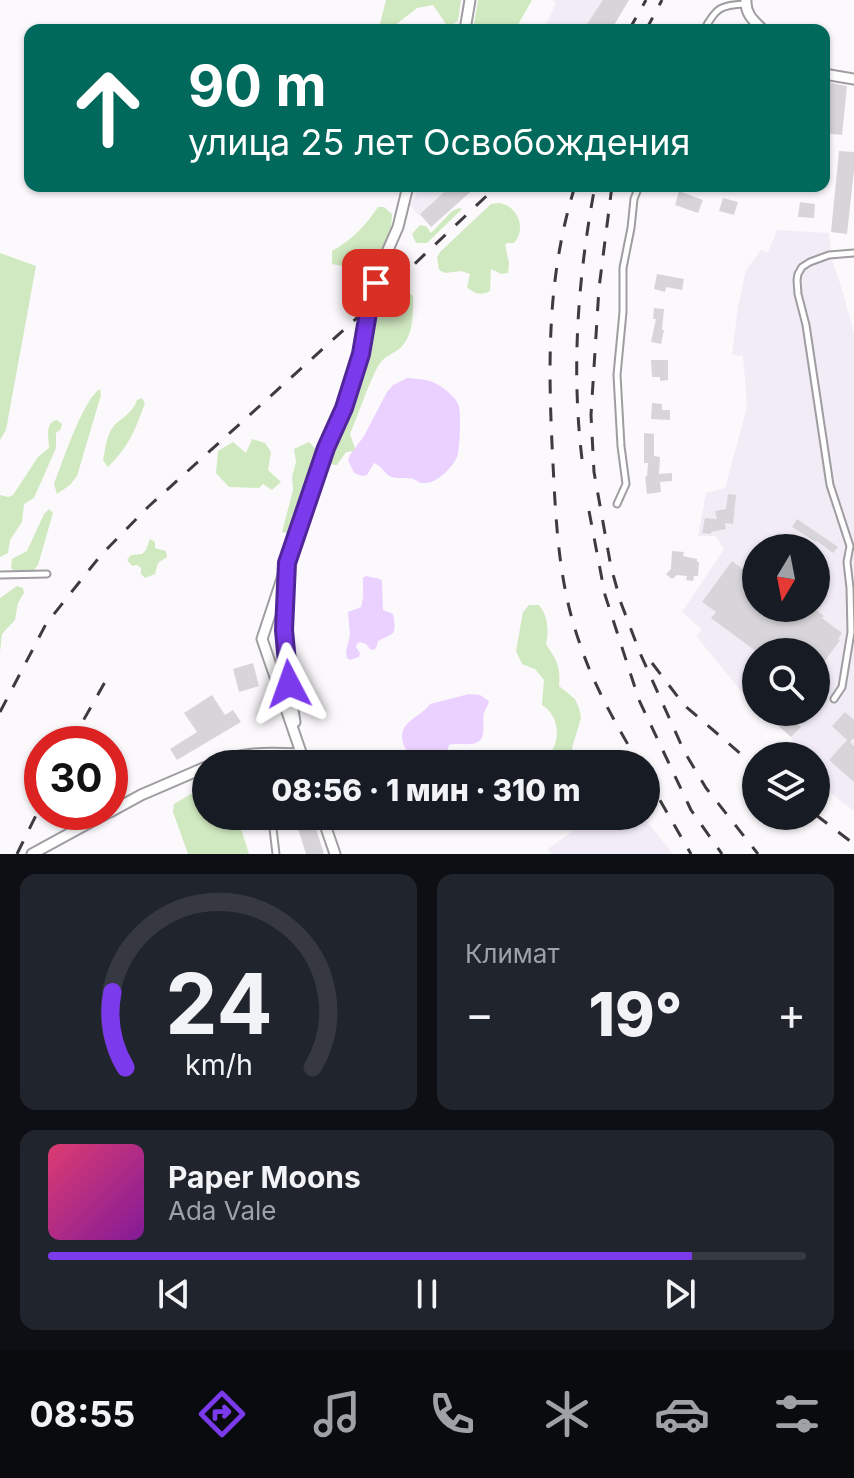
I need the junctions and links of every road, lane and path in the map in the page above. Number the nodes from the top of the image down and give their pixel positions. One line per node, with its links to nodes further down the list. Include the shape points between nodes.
1 (470, 0): 3 (street)
2 (746, 2): 4 (lane, via 718,8); 5 (street)
3 (466, 24)
4 (707, 24)
5 (757, 24)
6 (830, 75): 7 (street)
7 (854, 79)
8 (407, 192): 13 (street, via 369,307 344,408)
9 (637, 192): 11 (lane, via 623,268 617,375 626,484)
10 (854, 253): 12 (lane, via 810,262 797,280 830,485)
11 (617, 504)
12 (852, 546): 16 (lane, via 847,562 851,632 842,687)
13 (287, 563): 17 (street, via 262,639); 18 (street, via 284,630)
14 (47, 574): 15 (lane)
15 (0, 575)
16 (834, 699)
17 (300, 750)
18 (301, 750)
19 (192, 773): 20 (street)
20 (128, 802)
21 (77, 830): 24 (street)
22 (273, 830): 25 (lane)
23 (327, 830): 26 (street)
24 (32, 854)
25 (276, 854)
26 (335, 854)

